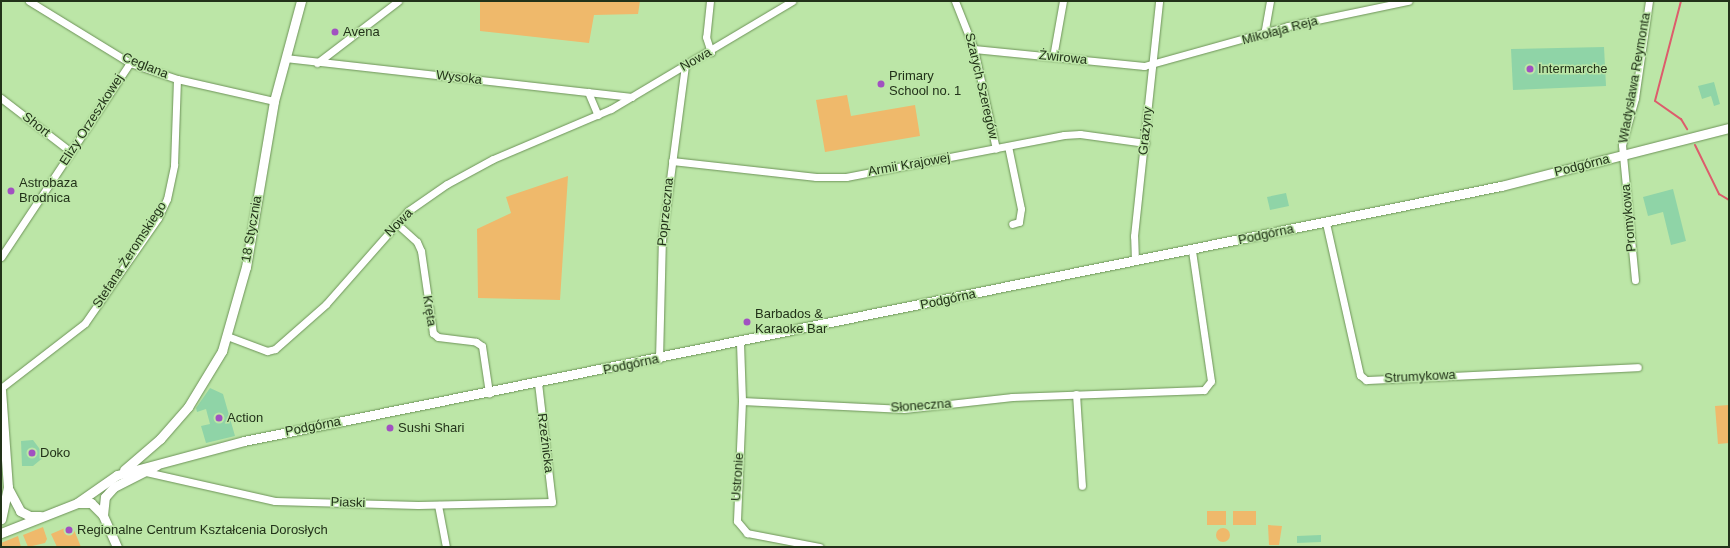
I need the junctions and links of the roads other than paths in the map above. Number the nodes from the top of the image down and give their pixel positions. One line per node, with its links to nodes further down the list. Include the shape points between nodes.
1 (29, 1): 18 (street, Ceglana)
2 (301, 1): 16 (main road, 18 Stycznia)
3 (398, 1): 17 (street)
4 (710, 1): 14 (street, via 706,37)
5 (955, 1): 13 (street, Szarych Szeregów)
6 (1063, 1): 15 (street)
7 (1159, 1): 19 (street, Grażyny)
8 (1270, 1): 12 (street)
9 (1408, 1): 12 (street, Mikołaja Reja, via 1288,26)
10 (1649, 1): 32 (street, Władysława Reymonta, via 1635,98 1624,135)
11 (790, 2): 14 (street, Nowa)
12 (1264, 35): 19 (street, Mikołaja Reja)
13 (974, 49): 15 (street, Żwirowa); 30 (street, Szarych Szeregów)
14 (711, 52): 20 (street, Nowa)
15 (1053, 57): 19 (street, Żwirowa, via 1144,66)
16 (285, 58): 17 (street, Wysoka); 25 (main road, 18 Stycznia)
17 (317, 62): 22 (street, Wysoka)
18 (130, 63): 21 (street, Ceglana); 31 (street, Elizy Orzeszkowej)
19 (1152, 64): 28 (street, Grażyny)
20 (685, 66): 23 (street, Nowa); 33 (street, Poprzeczna)
21 (177, 79): 25 (street, Ceglana); 46 (street, Stefana Żeromskiego, via 174,165 167,199 158,218 85,323)
22 (588, 92): 23 (street, Wysoka); 26 (street)
23 (632, 97): 26 (street, Nowa)
24 (1, 98): 31 (street, Short)
25 (274, 101): 41 (main road, 18 Stycznia, via 246,267)
26 (598, 115): 34 (street, Nowa, via 469,170 408,211)
27 (1729, 128): 32 (main road, Podgórna)
28 (1145, 144): 29 (street, Armii Krajowej, via 1080,134); 39 (street, Grażyny, via 1133,252)
29 (1008, 146): 30 (street, Armii Krajowej); 36 (street, via 1021,209 1019,222)
30 (996, 149): 33 (street, Armii Krajowej, via 846,177 816,177)
31 (71, 152): 38 (street, Elizy Orzeszkowej)
32 (1623, 155): 35 (main road, Podgórna, via 1501,186); 40 (street, Promykowa)
33 (672, 161): 43 (street, Poprzeczna, via 662,240)
34 (396, 223): 41 (street, Nowa, via 326,304 279,346 266,351); 47 (street, Kręta, via 417,242 421,251 433,333 438,337 476,342 482,346)
35 (1326, 223): 37 (main road, Podgórna); 44 (street, Strumykowa, via 1360,375 1366,380)
36 (1012, 224)
37 (1192, 251): 39 (main road, Podgórna); 48 (street, Słoneczna, via 1211,381 1204,390)
38 (1, 257)
39 (1135, 261): 42 (main road, Podgórna)
40 (1634, 280)
41 (227, 336): 50 (main road, 18 Stycznia, via 201,390)
42 (740, 342): 43 (main road, Podgórna); 49 (street, Ustronie)
43 (659, 359): 45 (main road, Podgórna)
44 (1638, 368)
45 (538, 383): 47 (main road, Podgórna); 55 (street, Rzeźnicka)
46 (1, 389): 54 (main road)
47 (489, 393): 51 (main road, Podgórna, via 244,441 165,461)
48 (1076, 394): 49 (street, Słoneczna, via 1012,396 904,409); 53 (street)
49 (742, 401): 64 (street, Ustronie, via 736,506 740,527 747,533)
50 (160, 439): 51 (main road, 18 Stycznia); 52 (main road, 18 Stycznia)
51 (144, 471): 52 (main road); 57 (street, Piaski, via 275,501); 59 (main road, via 108,493 104,501)
52 (117, 475): 56 (main road)
53 (1082, 486)
54 (8, 487): 58 (main road, via 15,506 24,514); 60 (main road)
55 (552, 502): 57 (street, Piaski)
56 (77, 503): 58 (main road); 59 (main road, via 92,503)
57 (438, 505): 63 (street)
58 (48, 515): 61 (main road)
59 (103, 515): 62 (main road)
60 (1, 519)
61 (1, 533)
62 (117, 547)
63 (446, 547)
64 (820, 547)

